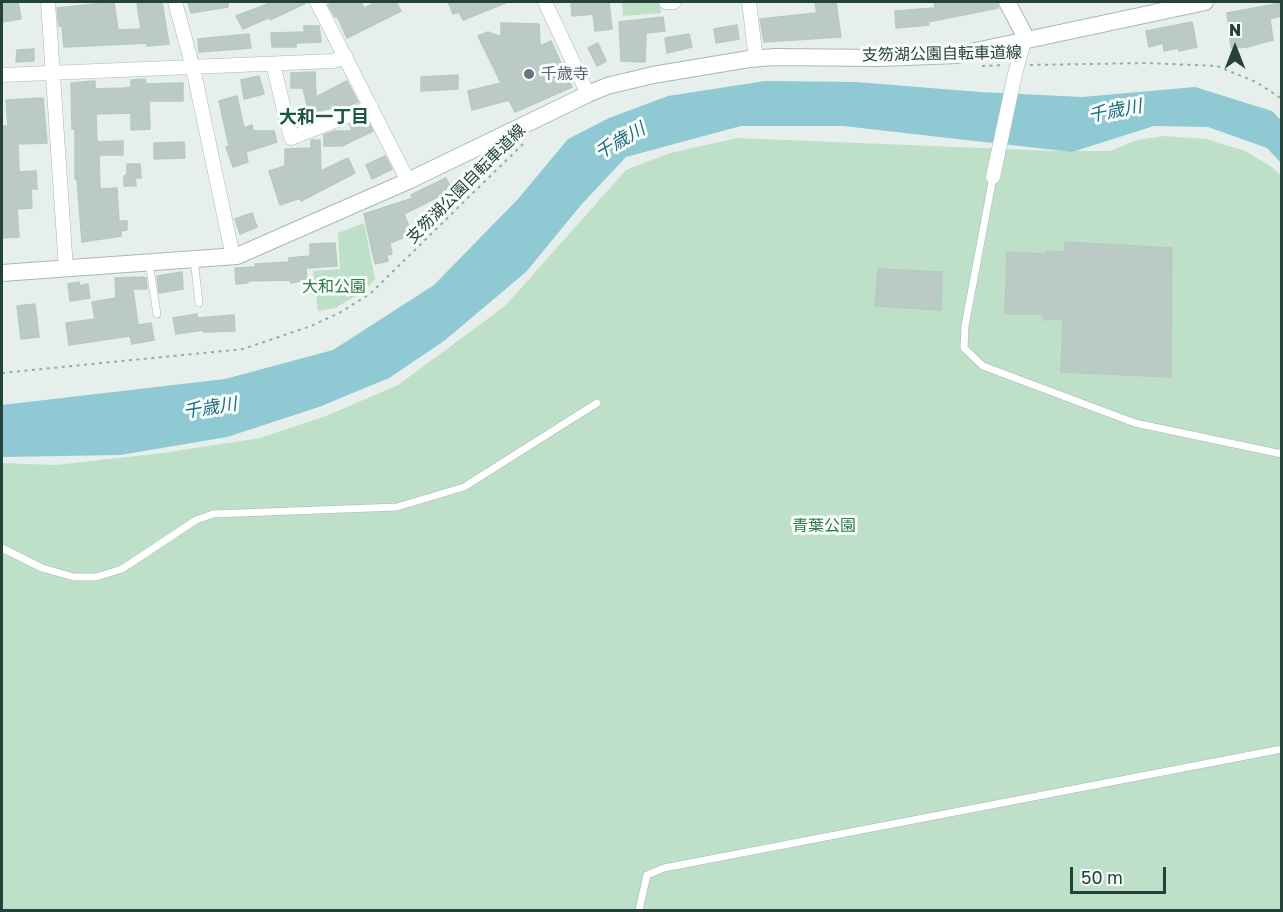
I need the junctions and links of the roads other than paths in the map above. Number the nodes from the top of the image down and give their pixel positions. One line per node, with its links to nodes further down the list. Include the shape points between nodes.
1 (48, 2): 16 (street)
2 (175, 2): 15 (street)
3 (317, 2): 12 (street)
4 (545, 2): 18 (street)
5 (666, 2): 6 (street)
6 (674, 2)
7 (749, 2): 13 (street)
8 (1007, 2): 11 (street)
9 (1205, 2): 10 (street)
10 (1167, 5): 11 (street)
11 (1024, 40): 13 (street, via 957,55); 20 (street)
12 (346, 57): 14 (street); 19 (street)
13 (756, 58): 18 (street, via 653,75)
14 (273, 64): 15 (street); 19 (street, via 291,138)
15 (193, 68): 16 (street); 22 (street)
16 (54, 74): 17 (street); 25 (street)
17 (2, 75)
18 (588, 94): 21 (street)
19 (371, 107): 21 (street)
20 (993, 177): 30 (lane, via 964,348 983,366 1135,423)
21 (408, 181): 22 (street)
22 (233, 256): 23 (street)
23 (194, 260): 24 (street); 27 (lane)
24 (149, 263): 25 (street); 28 (lane)
25 (66, 269): 26 (street)
26 (2, 273)
27 (199, 303)
28 (157, 314)
29 (597, 403): 31 (lane, via 464,487 397,507 213,514 196,520 122,570 96,577 74,577 42,568)
30 (1281, 454)
31 (2, 548)
32 (1281, 749): 33 (lane, via 664,868 647,875)
33 (639, 910)

